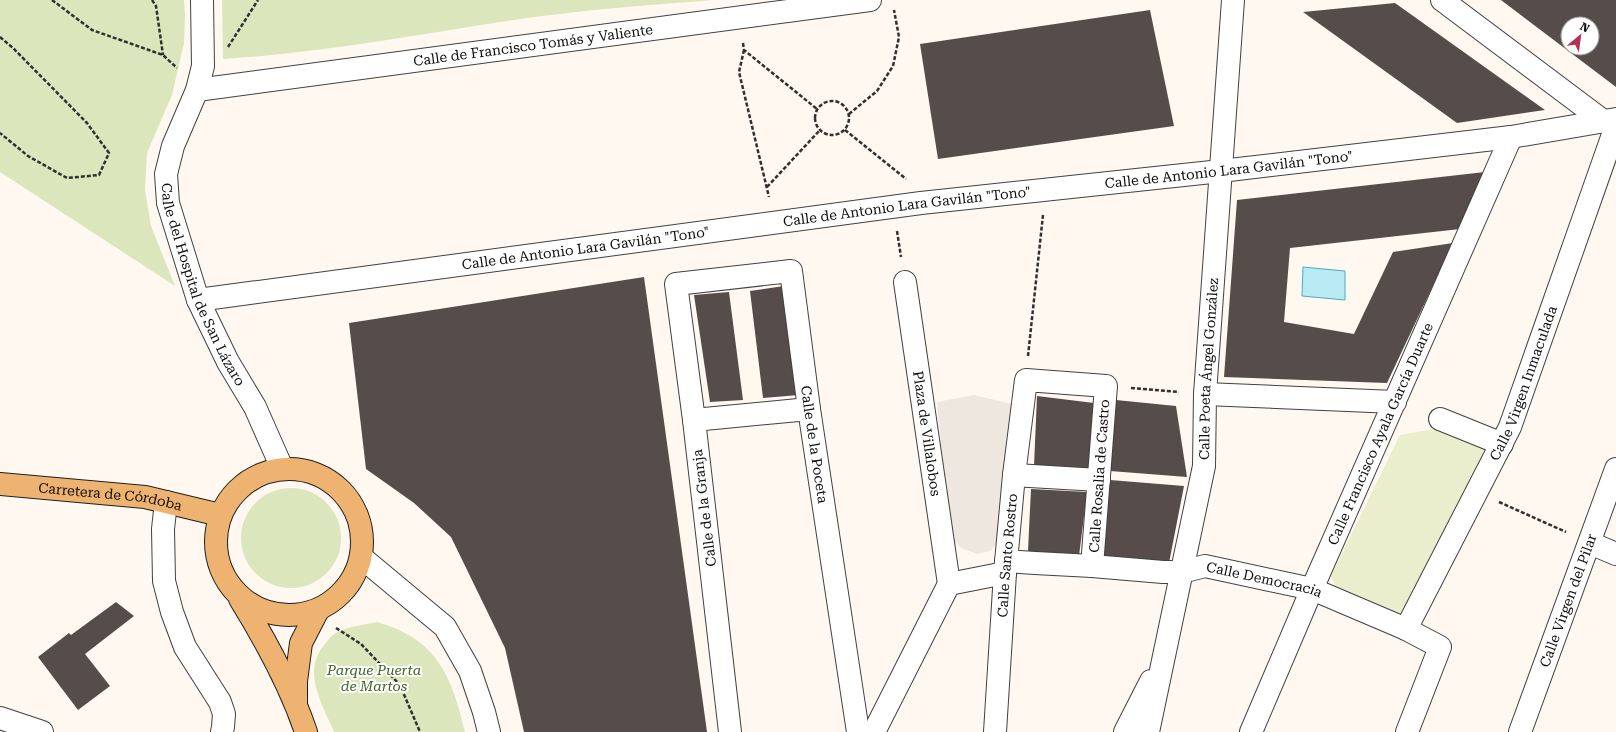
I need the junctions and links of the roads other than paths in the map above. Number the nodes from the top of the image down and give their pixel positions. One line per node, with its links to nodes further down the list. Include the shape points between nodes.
1 (202, 0): 6 (street, Calle del Hospital de San Lázaro, via 203,66)
2 (870, 0): 5 (street, Calle de Francisco Tomás y Valiente)
3 (1233, 0): 9 (street, Calle Poeta Ángel González)
4 (1442, 0): 7 (street)
5 (737, 9): 6 (street, Calle de Francisco Tomás y Valiente)
6 (197, 90): 12 (street, Calle del Hospital de San Lázaro, via 173,146 166,174 168,203)
7 (1611, 122): 8 (street, Calle de Antonio Lara Gavilán "Tono"); 19 (street, Calle Virgen Inmaculada, via 1513,420)
8 (1511, 137): 9 (street, Calle de Antonio Lara Gavilán "Tono"); 15 (street, Calle Francisco Ayala García Duarte)
9 (1221, 171): 12 (street, Calle de Antonio Lara Gavilán "Tono", via 921,203); 14 (street, Calle Poeta Ángel González)
10 (905, 282): 33 (street, Plaza de Villalobos)
11 (676, 284): 16 (street, Calle de la Poceta, via 791,271); 18 (street, Calle de la Granja)
12 (198, 300): 20 (street, Calle del Hospital de San Lázaro, via 228,362 255,407)
13 (1106, 386): 22 (street, Calle Santo Rostro, via 1026,380); 23 (street, Calle Rosalia de Castro)
14 (1205, 394): 15 (street); 32 (street, Calle Poeta Ángel González, via 1204,466)
15 (1395, 402): 34 (street, Calle Francisco Ayala García Duarte)
16 (809, 409): 18 (street); 46 (street, Calle de la Poceta)
17 (1440, 419): 19 (street)
18 (694, 420): 45 (street, Calle de la Granja)
19 (1502, 444): 37 (street, Calle Virgen Inmaculada)
20 (282, 468): 26 (main road, via 256,476 234,492); 29 (main road, via 304,470 326,478 344,493 356,512 362,534)
21 (1616, 469): 27 (street, Calle Virgen del Pilar)
22 (1014, 476): 23 (street); 31 (street, Calle Santo Rostro)
23 (1099, 480): 30 (street, Calle Rosalia de Castro)
24 (0, 484): 25 (main road, Carretera de Córdoba, via 145,497)
25 (166, 502): 26 (main road, Carretera de Córdoba); 42 (street, via 163,529 164,580 185,647 220,702 224,714)
26 (220, 515): 35 (main road, via 215,536 217,558 225,579)
27 (1590, 543): 28 (street); 53 (street, Calle Virgen del Pilar)
28 (1616, 554)
29 (361, 557): 36 (main road, via 350,582 331,602); 44 (street, via 445,627 470,671)
30 (1092, 566): 31 (street, Calle Democracia, via 1035,563); 32 (street, Calle Democracia)
31 (1006, 567): 33 (street, Calle Democracia); 48 (street, Calle Santo Rostro)
32 (1182, 572): 34 (street, Calle Democracia, via 1206,566); 38 (street, Calle Poeta Ángel González)
33 (949, 584): 47 (street)
34 (1312, 589): 37 (street, Calle Democracia); 51 (street, Calle Francisco Ayala García Duarte)
35 (239, 596): 36 (main road, via 257,608 278,615 306,614); 39 (main road)
36 (318, 610): 39 (main road, via 301,643 296,681)
37 (1406, 629): 52 (street, Calle Democracia, via 1440,647)
38 (1165, 655): 49 (street); 50 (street, Calle Poeta Ángel González)
39 (297, 705): 43 (main road)
40 (0, 718): 41 (street)
41 (42, 732)
42 (222, 732)
43 (306, 732)
44 (489, 732)
45 (730, 732)
46 (858, 732)
47 (874, 732)
48 (995, 732)
49 (1125, 732)
50 (1148, 732)
51 (1252, 732)
52 (1407, 732)
53 (1520, 732)

